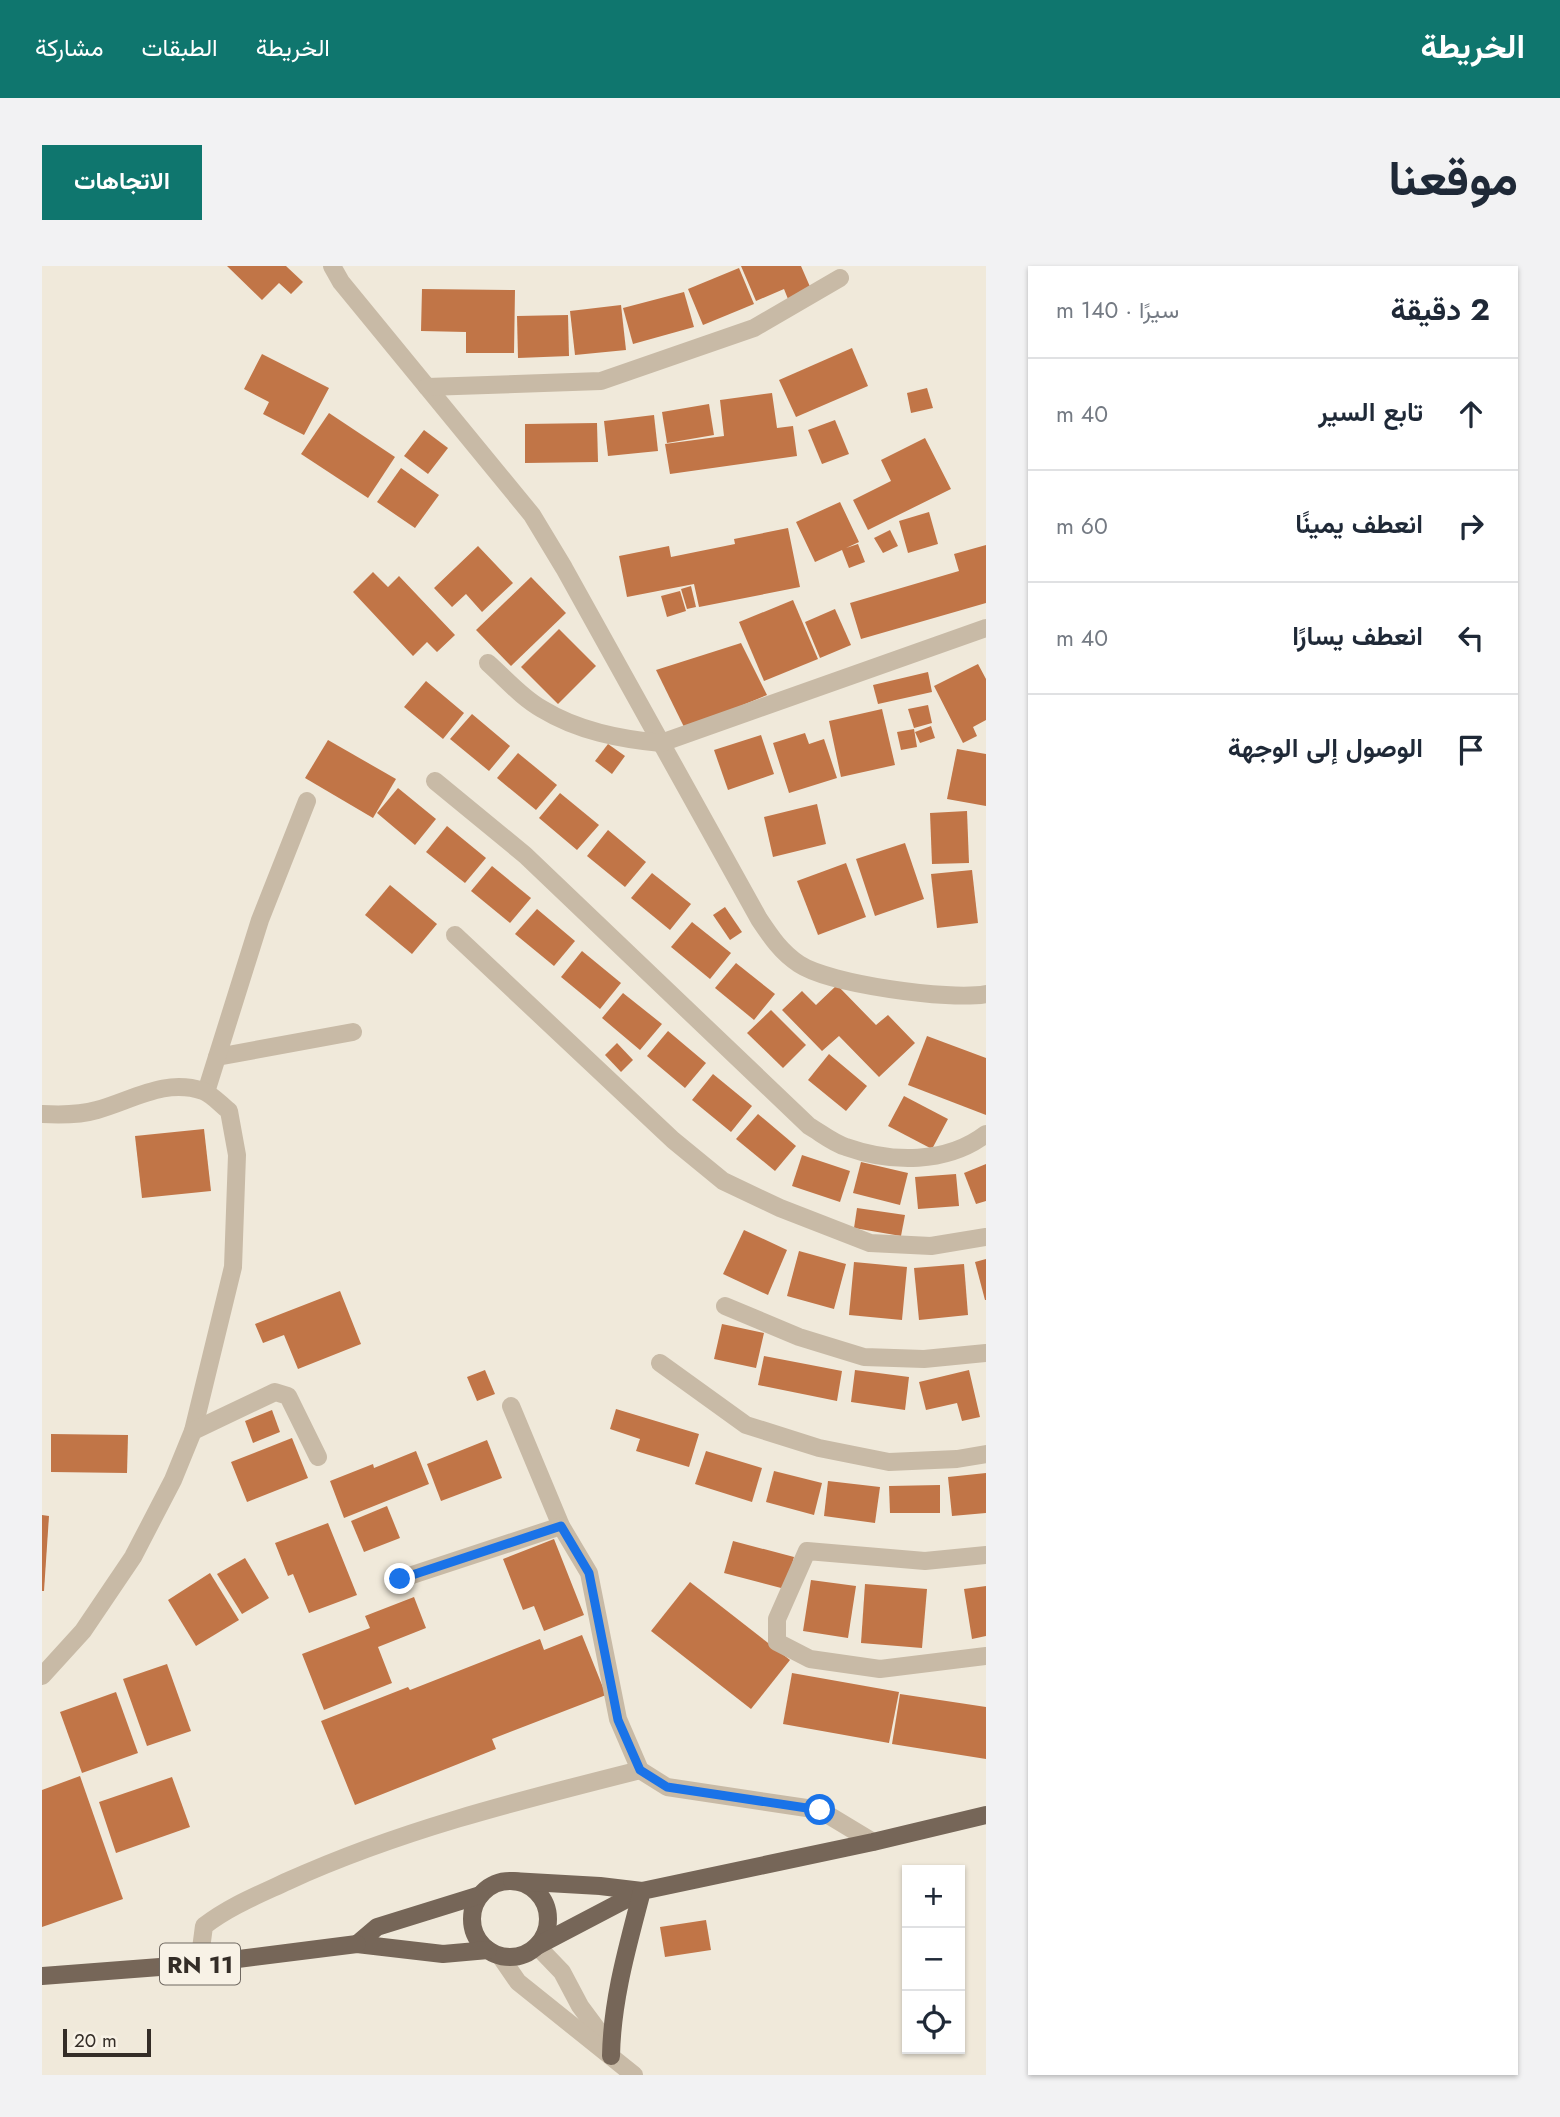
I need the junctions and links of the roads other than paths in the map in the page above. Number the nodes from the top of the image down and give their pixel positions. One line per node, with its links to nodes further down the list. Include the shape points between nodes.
1 (332, 266): 3 (street)
2 (840, 278): 3 (street, via 754,328 601,381)
3 (427, 387): 6 (street, via 531,515)
4 (986, 628): 6 (street)
5 (488, 663): 6 (street, via 539,708 570,723 611,736)
6 (661, 743): 10 (street, via 759,919 779,948 801,965 830,978 916,992)
7 (435, 781): 15 (street, via 525,855 809,1126 846,1147 910,1159 947,1155)
8 (307, 801): 12 (street, via 260,920)
9 (455, 935): 16 (street, via 673,1140 723,1181 870,1244 931,1245)
10 (986, 994)
11 (353, 1032): 12 (street)
12 (217, 1057): 13 (street)
13 (206, 1092): 14 (street, via 178,1085 95,1111); 21 (street, via 229,1111 237,1154 233,1268)
14 (42, 1114)
15 (986, 1134)
16 (986, 1237)
17 (725, 1306): 18 (street, via 864,1357 924,1359)
18 (986, 1353)
19 (660, 1363): 22 (street, via 746,1424 818,1448 889,1462)
20 (511, 1406): 24 (street)
21 (193, 1431): 23 (street, via 275,1392 288,1396); 28 (street, via 133,1557 83,1631)
22 (986, 1454)
23 (318, 1457)
24 (561, 1526): 26 (street); 29 (street, via 589,1573 618,1720)
25 (986, 1555): 27 (street, via 925,1561 807,1551 777,1619 777,1642 810,1659 880,1669)
26 (400, 1579)
27 (986, 1656)
28 (42, 1676)
29 (640, 1770): 31 (street, via 667,1787 820,1810); 38 (street, via 522,1800 341,1857 225,1910 204,1926)
30 (986, 1815): 31 (main road)
31 (873, 1842): 33 (main road)
32 (512, 1881): 33 (main road); 34 (main road, via 499,1882); 36 (main road, via 534,1889 547,1909 545,1935)
33 (642, 1891): 36 (main road); 42 (main road, via 617,1990)
34 (480, 1895): 35 (main road, via 377,1927); 37 (main road, via 471,1917 473,1929 478,1941)
35 (357, 1944): 37 (main road, via 443,1954); 38 (main road, RN 11)
36 (537, 1946): 37 (main road, via 513,1957); 42 (street, via 562,1972)
37 (494, 1953): 42 (street, via 518,1982)
38 (199, 1964): 40 (main road, RN 11)
39 (42, 1968): 40 (street)
40 (66, 1974): 41 (main road, RN 11)
41 (42, 1976)
42 (611, 2056): 43 (street)
43 (634, 2075)

